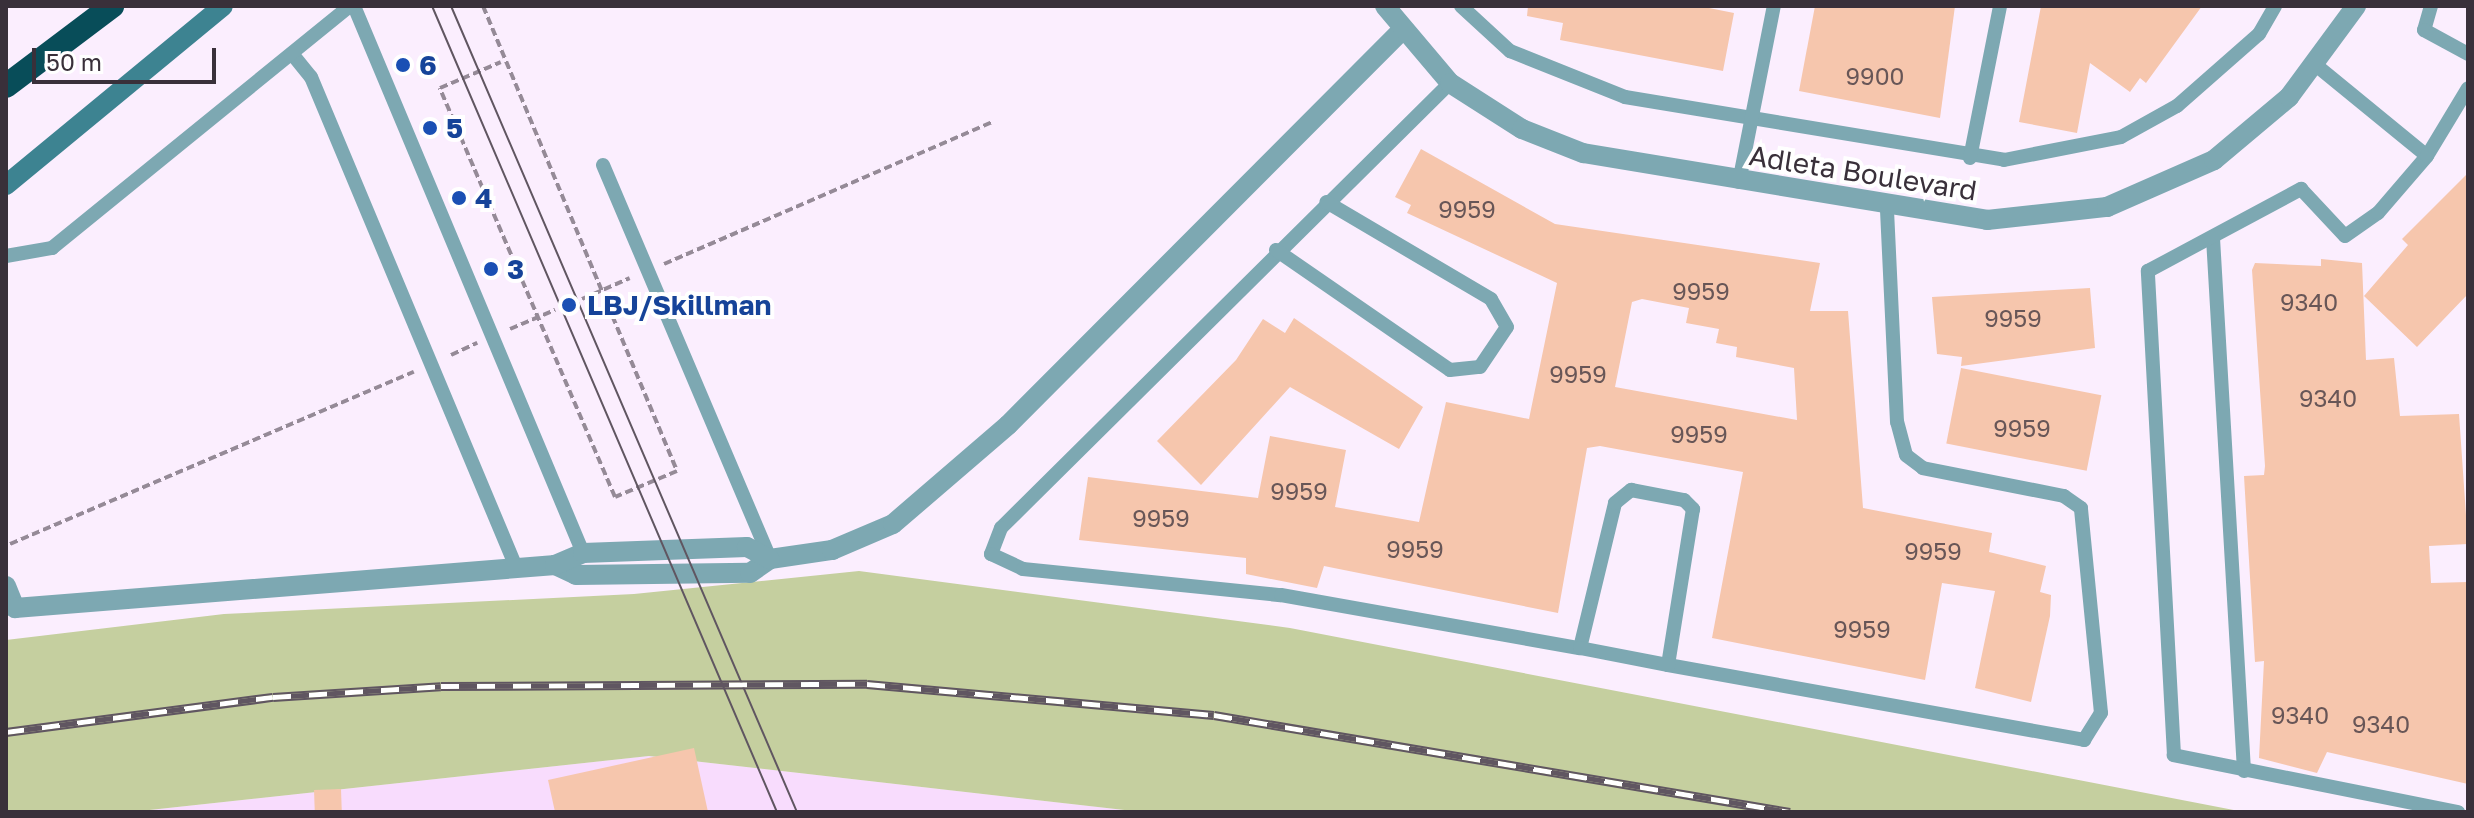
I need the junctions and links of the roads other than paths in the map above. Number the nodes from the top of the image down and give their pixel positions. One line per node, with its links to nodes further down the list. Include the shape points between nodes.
1 (112, 6): 16 (highway)
2 (223, 6): 23 (main road)
3 (352, 6): 13 (lane); 29 (lane)
4 (1385, 6): 11 (street, Adleta Boulevard)
5 (1461, 6): 18 (lane, via 1510,51 1565,79)
6 (1774, 6): 18 (lane)
7 (2000, 6): 20 (lane)
8 (2275, 6): 20 (lane, via 2259,34 2177,106 2121,137 2065,153)
9 (2431, 6): 12 (lane, via 2424,30)
10 (2353, 7): 14 (street, Adleta Boulevard)
11 (1400, 32): 15 (street, Adleta Boulevard); 30 (street, via 937,494 867,539)
12 (2468, 54)
13 (293, 55): 28 (lane, via 52,248); 32 (lane, via 311,77)
14 (2317, 66): 19 (lane); 25 (street, Adleta Boulevard, via 2262,124 2214,160 2107,207 1987,220)
15 (1450, 83): 22 (street, Adleta Boulevard, via 1522,129 1583,153); 24 (lane)
16 (6, 86)
17 (2468, 88): 19 (lane)
18 (1750, 125): 20 (lane); 22 (lane)
19 (2427, 156): 26 (lane, via 2378,213 2345,236 2301,189)
20 (1970, 158)
21 (603, 165): 30 (lane)
22 (1739, 182): 25 (street, Adleta Boulevard)
23 (6, 185)
24 (1326, 202): 27 (lane); 27 (lane, via 1491,299 1507,327 1480,367 1450,370)
25 (1887, 208): 35 (lane, via 1897,422 1906,455 1923,468 2064,496 2081,508 2092,567 2096,729 2068,740)
26 (2213, 238): 36 (lane); 36 (lane, via 2148,271 2174,755)
27 (1276, 250): 34 (lane, via 1001,528 991,554 1023,569 1281,595)
28 (6, 256)
29 (583, 553): 30 (street, via 747,547); 31 (street)
30 (770, 559): 31 (street, via 750,573 576,575)
31 (555, 565): 32 (street)
32 (516, 567): 33 (street, via 15,608)
33 (6, 586)
34 (1580, 648): 35 (lane); 35 (lane, via 1615,503 1631,490 1684,500 1693,509)
35 (1668, 665)
36 (2244, 771): 37 (lane)
37 (2458, 812)

